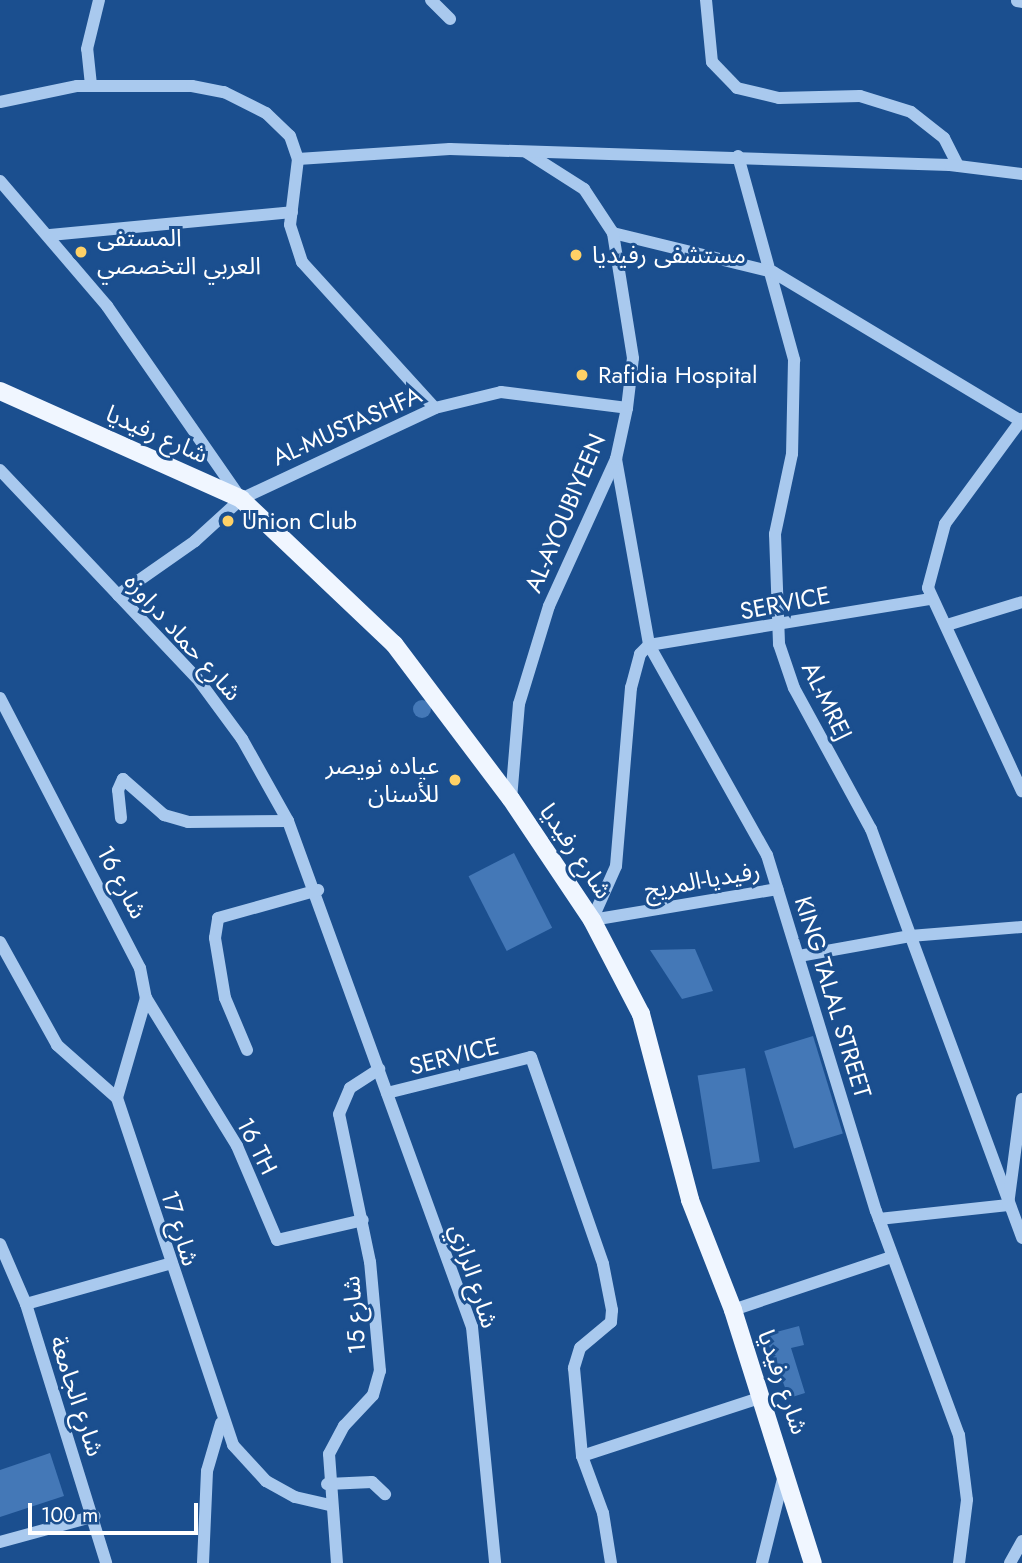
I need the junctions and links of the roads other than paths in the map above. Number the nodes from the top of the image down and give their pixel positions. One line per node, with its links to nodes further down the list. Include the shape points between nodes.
1 (99, 0): 5 (street, via 86,49)
2 (431, 0): 4 (street)
3 (706, 0): 10 (street, via 712,62 737,88 779,98 860,96 911,112 944,138)
4 (450, 19)
5 (91, 85): 6 (street); 9 (street, via 224,92 275,120)
6 (0, 102)
7 (525, 151): 8 (street); 9 (street); 14 (street, via 583,189)
8 (738, 156): 10 (street); 16 (street, AL-MREJ)
9 (298, 159): 13 (street)
10 (958, 166): 11 (street)
11 (1022, 174)
12 (0, 181): 15 (street)
13 (292, 212): 15 (street); 18 (street, via 297,250 316,284)
14 (613, 233): 16 (street); 19 (street, AL-AYOUBIYEEN, via 633,358)
15 (50, 235): 23 (street, via 173,396)
16 (773, 272): 20 (street); 27 (street, AL-MREJ, via 794,360 796,409 775,534)
17 (0, 391): 23 (main road, شارع رفيديا)
18 (435, 408): 19 (street, AL-MUSTASHFA, via 501,392); 23 (street, AL-MUSTASHFA)
19 (627, 408): 21 (street, AL-AYOUBIYEEN)
20 (1021, 420): 25 (street, via 946,524 931,561)
21 (616, 458): 29 (street, KING TALAL STREET); 32 (street, AL-AYOUBIYEEN, via 549,606 519,704)
22 (0, 470): 24 (street, شارع حماد دراوزه)
23 (241, 499): 24 (street, AL-MUSTASHFA, via 195,541); 32 (main road, شارع رفيديا, via 394,643)
24 (118, 595): 34 (street, شارع حماد دراوزه, via 220,707)
25 (929, 599): 27 (street, SERVICE); 28 (street)
26 (1022, 601): 28 (street)
27 (782, 622): 29 (street, SERVICE, via 718,639); 39 (street, AL-MREJ, via 779,644 794,688 871,829)
28 (947, 625): 31 (street)
29 (649, 645): 35 (street, KING TALAL STREET, via 767,855); 37 (street, via 640,654 631,688 616,866)
30 (0, 698): 42 (street, شارع 16, via 127,934)
31 (1022, 790)
32 (512, 799): 37 (main road, شارع رفيديا)
33 (121, 818): 34 (street, via 118,790 124,779 164,815 188,822)
34 (288, 821): 36 (street, شارع حماد دراوزه)
35 (777, 889): 37 (street, رفيديا-المريج); 41 (street, KING TALAL STREET)
36 (318, 890): 43 (street, via 218,918 215,938 225,999); 44 (street, شارع حماد دراوزه)
37 (592, 920): 56 (main road, شارع رفيديا, via 641,1014 690,1200)
38 (1022, 927): 39 (street)
39 (910, 936): 41 (street); 48 (street, AL-MREJ)
40 (0, 942): 46 (street, via 57,1045)
41 (799, 956): 49 (street, KING TALAL STREET)
42 (146, 999): 46 (street); 50 (street, 16 TH, via 237,1146 277,1240)
43 (247, 1050)
44 (379, 1069): 45 (street, شارع حماد دراوزه); 50 (street, شارع 15, via 350,1088 340,1107)
45 (387, 1093): 59 (street, SERVICE, via 531,1057 603,1264 611,1310 607,1327 575,1361); 70 (street, شارع الرازي, via 472,1327)
46 (117, 1098): 54 (street, شارع 17)
47 (1022, 1100): 48 (street)
48 (1008, 1205): 49 (street); 51 (street, AL-MREJ)
49 (879, 1219): 53 (street, KING TALAL STREET)
50 (363, 1220): 61 (street, شارع 15, via 379,1380 369,1402 338,1434)
51 (1022, 1238)
52 (0, 1244): 55 (street, شارع الجامعة)
53 (891, 1257): 56 (street); 74 (street, KING TALAL STREET, via 959,1435 967,1500)
54 (168, 1264): 55 (street); 58 (street, شارع 17)
55 (26, 1304): 64 (street, شارع الجامعة)
56 (733, 1310): 57 (main road, شارع رفيديا)
57 (762, 1397): 59 (street); 60 (main road, شارع رفيديا)
58 (221, 1423): 63 (street, شارع 17, via 242,1461 266,1480 295,1497); 68 (street, via 207,1471)
59 (582, 1456): 71 (street, via 603,1513)
60 (786, 1468): 72 (street); 73 (main road, شارع رفيديا)
61 (327, 1484): 62 (street, via 372,1482); 63 (street, شارع 15)
62 (385, 1494)
63 (329, 1505): 69 (street, شارع 15)
64 (95, 1516): 66 (street); 67 (street, شارع الجامعة)
65 (1022, 1541): 75 (street)
66 (0, 1542)
67 (106, 1563)
68 (203, 1563)
69 (337, 1563)
70 (495, 1563)
71 (611, 1563)
72 (762, 1563)
73 (813, 1563)
74 (959, 1563)
75 (1010, 1563)

